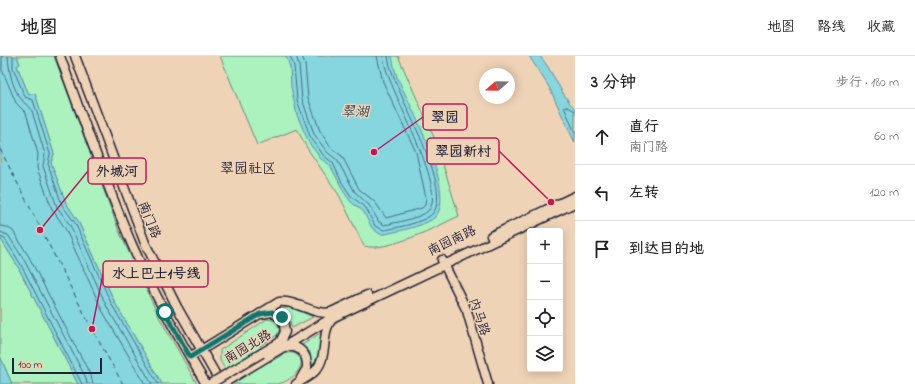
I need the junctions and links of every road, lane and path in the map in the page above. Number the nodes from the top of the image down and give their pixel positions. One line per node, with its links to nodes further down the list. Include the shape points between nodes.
1 (60, 56): 12 (main road, 南门路, via 133,248)
2 (75, 56): 10 (main road, 南门路, via 145,243)
3 (575, 196): 5 (main road, 南园南路)
4 (575, 203): 5 (main road, 南园南路)
5 (443, 262): 6 (main road, 南园南路); 17 (main road, 内马路, via 467,312)
6 (341, 310): 7 (main road, 南园北路)
7 (333, 314): 8 (main road, via 282,302); 9 (main road, 南园北路); 16 (main road, via 324,354 318,367)
8 (257, 315): 9 (main road, via 272,312 282,317 285,329); 10 (main road)
9 (282, 344): 11 (main road, 南园北路); 16 (main road, via 296,347 306,358 307,371)
10 (201, 350): 12 (main road); 15 (main road, 南门路)
11 (263, 355): 14 (main road, 南园北路, bridge); 15 (main road, 南园北路)
12 (190, 357): 13 (main road, 南门路)
13 (206, 384)
14 (210, 384)
15 (221, 384)
16 (296, 384)
17 (488, 384)

